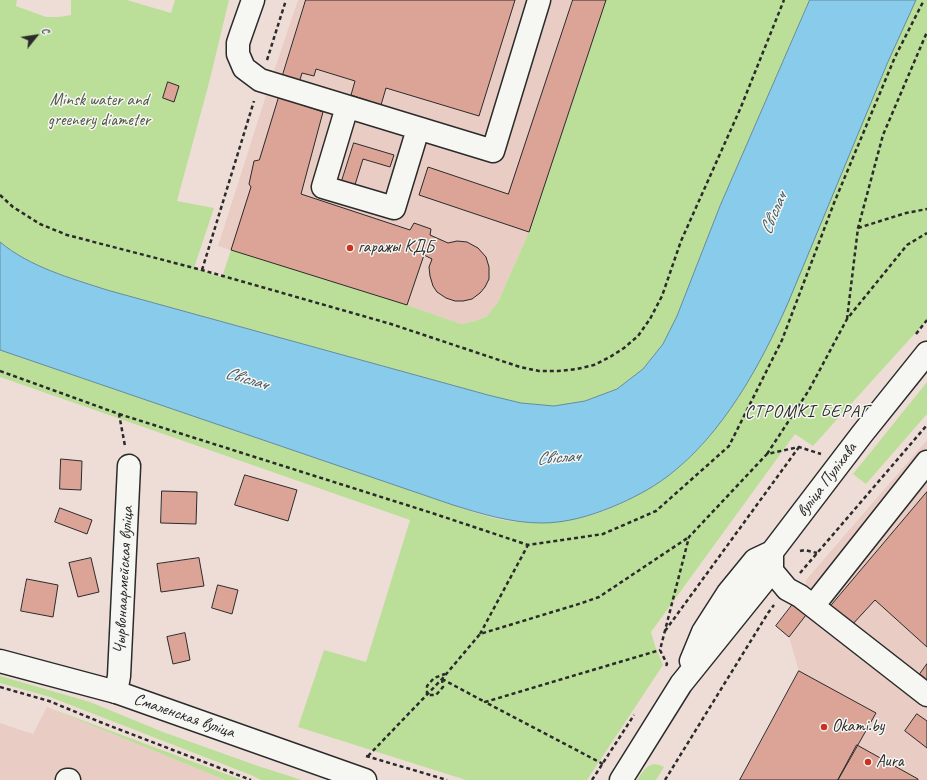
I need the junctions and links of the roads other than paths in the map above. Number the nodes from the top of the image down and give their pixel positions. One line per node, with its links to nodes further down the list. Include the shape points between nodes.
1 (253, 0): 3 (street, via 238,43 238,54 252,74)
2 (539, 0): 4 (street, via 493,152)
3 (348, 107): 4 (street); 4 (street, via 323,186 394,208)
4 (418, 129)
5 (927, 353): 8 (street, вуліца Пуліхава, via 862,434)
6 (927, 462): 9 (street)
7 (129, 466): 11 (street, Чырвонаармейская вуліца, via 119,676)
8 (772, 562): 9 (street, via 787,589); 14 (street, вуліца Пуліхава, via 755,560 728,593 703,632 681,684)
9 (813, 606): 12 (street)
10 (0, 661): 11 (street, Смаленская вуліца)
11 (116, 692): 13 (street, Смаленская вуліца)
12 (927, 695)
13 (365, 780)
14 (621, 780)

